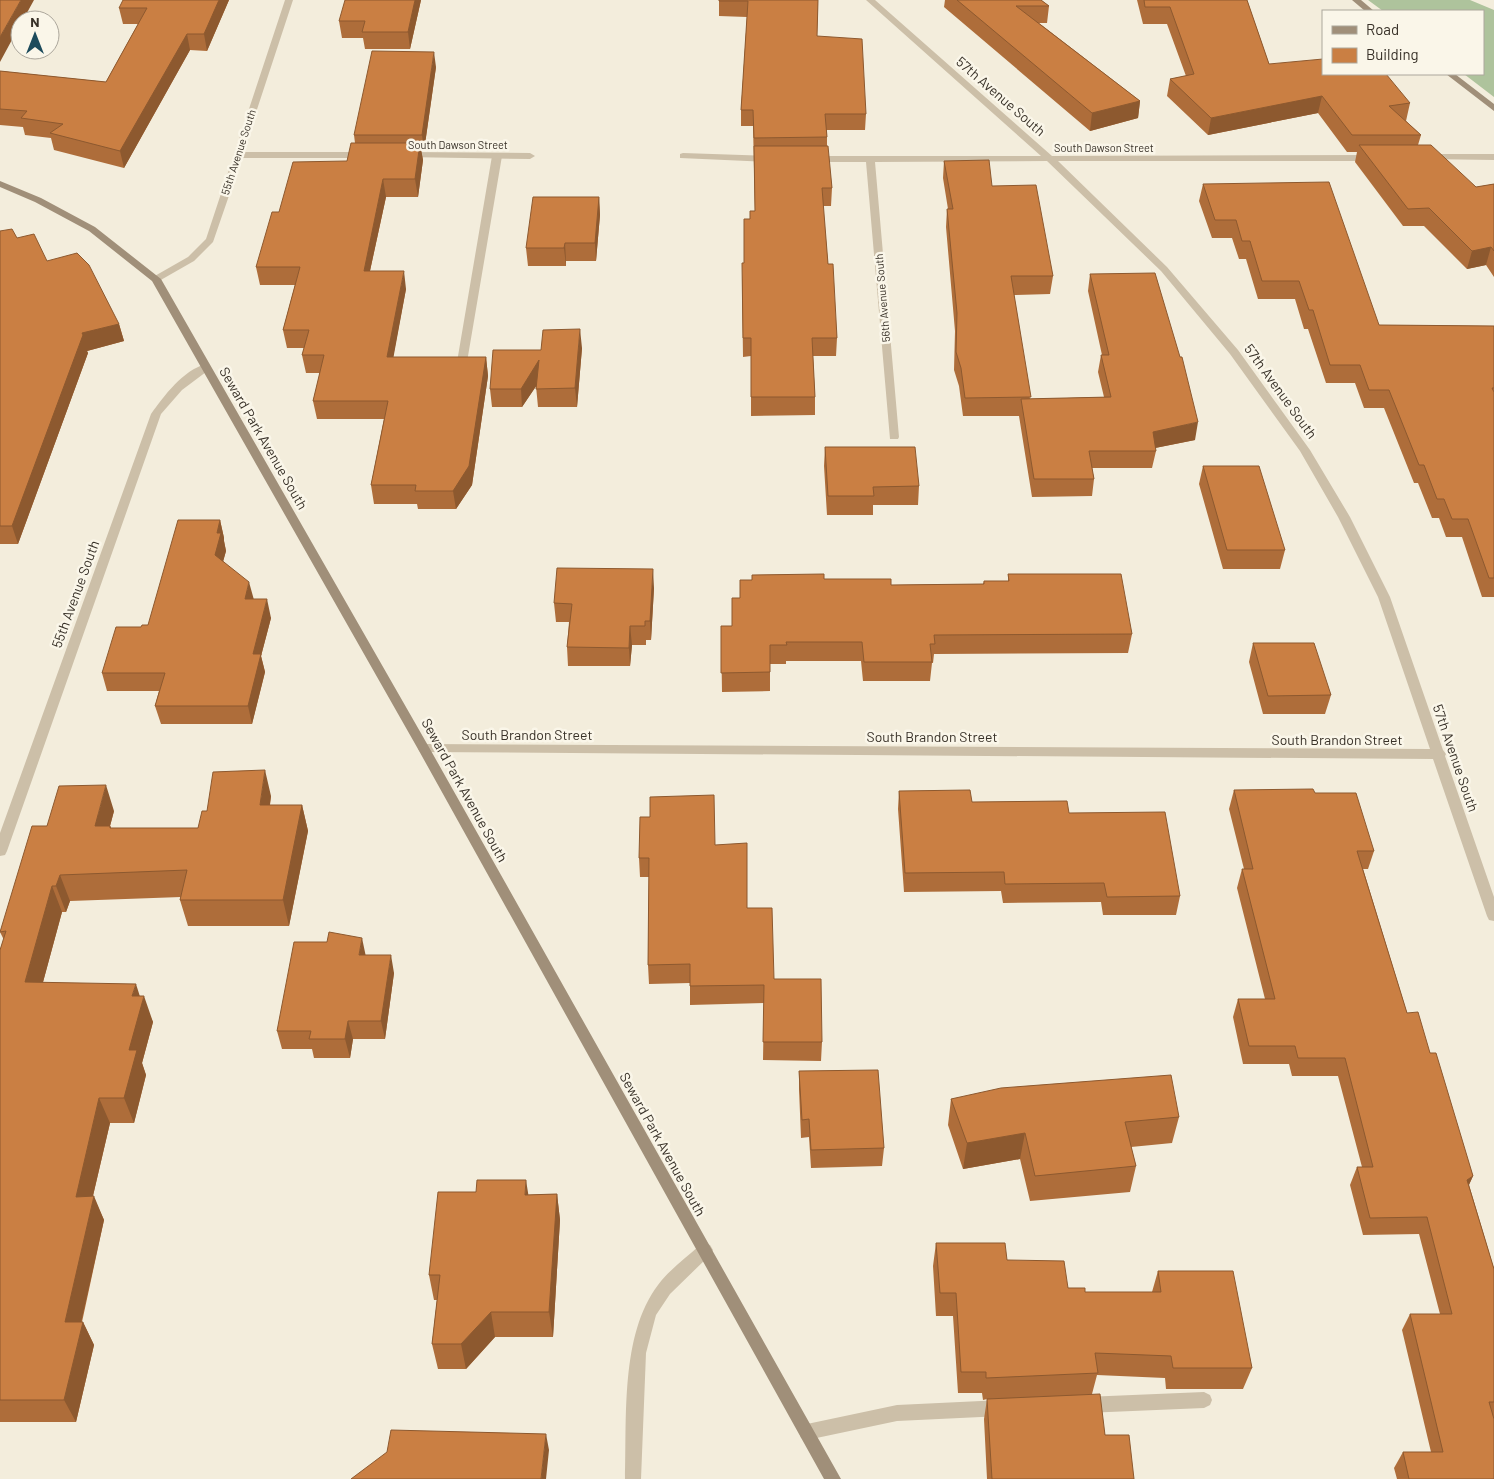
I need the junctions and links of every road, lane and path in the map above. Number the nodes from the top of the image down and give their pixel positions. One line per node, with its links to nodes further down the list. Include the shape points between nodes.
1 (289, 0): 7 (street, 55th Avenue South)
2 (870, 0): 15 (street, 57th Avenue South)
3 (1356, 0): 4 (street)
4 (1369, 10)
5 (1451, 75): 6 (street)
6 (1494, 108)
7 (237, 155): 8 (street); 21 (street, 55th Avenue South, via 210,240 191,259)
8 (372, 155)
9 (401, 156): 10 (street, South Dawson Street)
10 (497, 156): 11 (street, South Dawson Street); 22 (street)
11 (530, 156)
12 (683, 156): 17 (street)
13 (1415, 157): 14 (street)
14 (1494, 157)
15 (1049, 158): 16 (street, South Dawson Street); 19 (street, South Dawson Street); 26 (street, 57th Avenue South, via 1164,269 1234,352 1306,450 1384,597)
16 (1385, 158)
17 (784, 159)
18 (803, 159): 19 (street, South Dawson Street)
19 (870, 159): 24 (street, 56th Avenue South)
20 (0, 184): 21 (street, Seward Park Avenue South, via 92,229)
21 (156, 279): 23 (street, Seward Park Avenue South)
22 (462, 362)
23 (206, 367): 25 (street, Seward Park Avenue South); 27 (street, 55th Avenue South, via 173,390 156,414)
24 (894, 437)
25 (424, 749): 26 (street, South Brandon Street); 29 (street, Seward Park Avenue South)
26 (1440, 754): 28 (street, 57th Avenue South)
27 (0, 850)
28 (1494, 916)
29 (706, 1250): 33 (street, Seward Park Avenue South); 34 (street, via 664,1289 649,1313 638,1353)
30 (1204, 1400): 31 (street)
31 (1065, 1406)
32 (1016, 1408): 33 (street, via 897,1413)
33 (807, 1432): 35 (street, Seward Park Avenue South)
34 (633, 1479)
35 (833, 1479)

